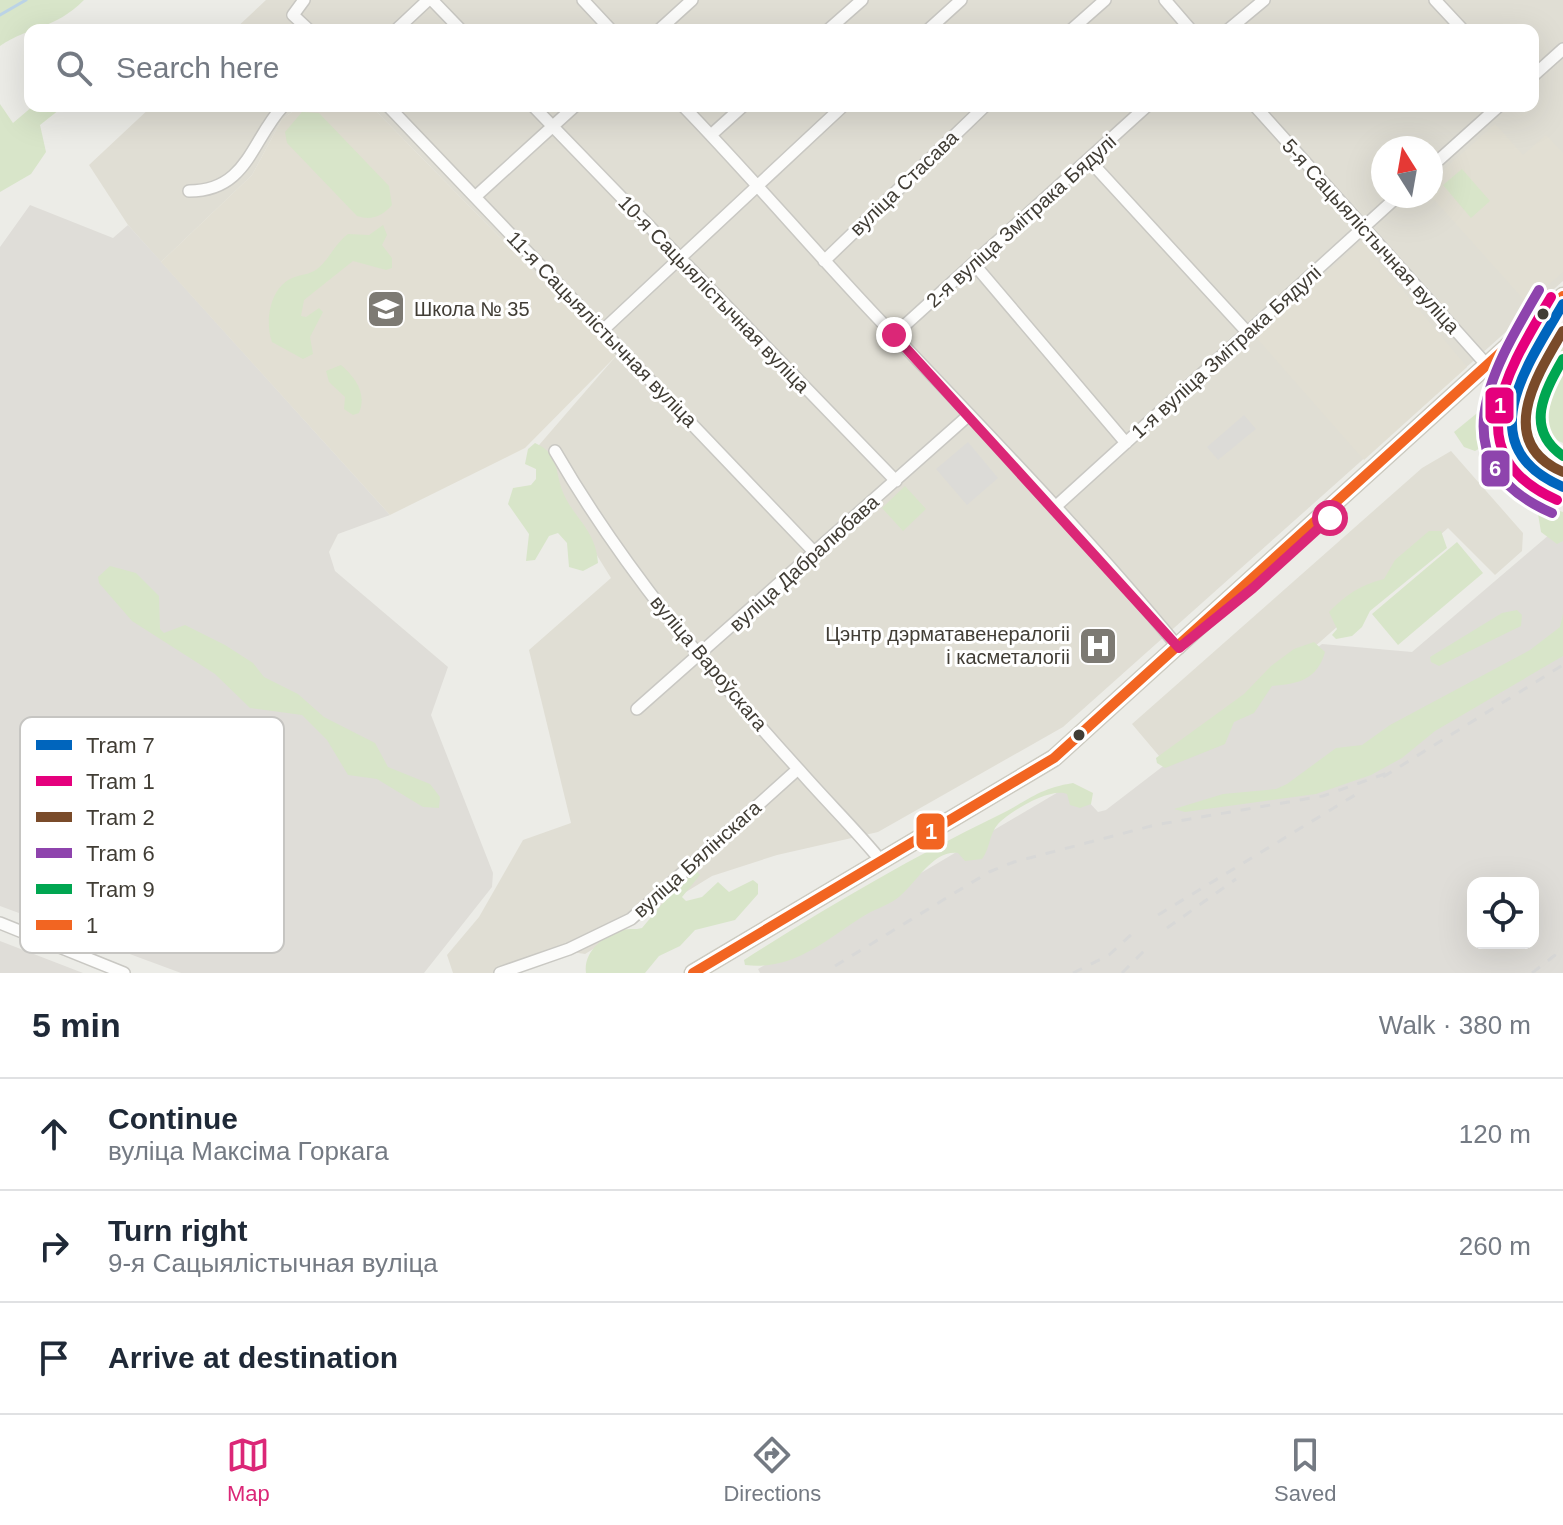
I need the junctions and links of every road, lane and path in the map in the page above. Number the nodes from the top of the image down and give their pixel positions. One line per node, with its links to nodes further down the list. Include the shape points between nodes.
1 (304, 0): 11 (street, via 293,15)
2 (430, 0): 12 (street); 13 (street)
3 (583, 0): 14 (street)
4 (692, 0): 15 (street)
5 (862, 0): 16 (street)
6 (961, 0): 17 (street)
7 (1105, 0): 18 (street)
8 (1165, 0): 19 (street)
9 (1264, 0): 20 (street)
10 (1435, 0): 21 (street)
11 (303, 24)
12 (403, 24)
13 (455, 24)
14 (605, 24)
15 (666, 24)
16 (835, 24)
17 (935, 24)
18 (1078, 24)
19 (1186, 24)
20 (1235, 24)
21 (1457, 24)
22 (1563, 49): 23 (street)
23 (1539, 71)
24 (279, 112): 40 (street, via 241,169 221,187)
25 (394, 112): 41 (street, 11-я Сацыялістычная вуліца)
26 (539, 112): 35 (street, 10-я Сацыялістычная вуліца)
27 (568, 112): 35 (street)
28 (689, 112): 36 (street)
29 (736, 112): 36 (street)
30 (836, 112): 39 (street)
31 (979, 112): 45 (street, вуліца Стасава)
32 (1141, 112): 38 (street, 2-я вуліца Змітрака Бядулі)
33 (1260, 112): 43 (street, 5-я Сацыялістычная вуліца)
34 (1492, 112): 37 (street)
35 (553, 126): 41 (street); 44 (street, 10-я Сацыялістычная вуліца)
36 (711, 135): 39 (street)
37 (1443, 156)
38 (1089, 160): 46 (street, 2-я вуліца Змітрака Бядулі); 50 (street)
39 (758, 183): 44 (street); 45 (street)
40 (189, 191)
41 (475, 197): 49 (street, 11-я Сацыялістычная вуліца)
42 (1384, 208): 43 (street, 1-я вуліца Змітрака Бядулі)
43 (1364, 226): 50 (street, 1-я вуліца Змітрака Бядулі); 52 (street, 5-я Сацыялістычная вуліца)
44 (682, 260): 49 (street); 56 (street, 10-я Сацыялістычная вуліца)
45 (824, 261): 51 (street)
46 (974, 264): 51 (street, 2-я вуліца Змітрака Бядулі); 54 (street)
47 (1563, 296): 52 (main road)
48 (1563, 314): 52 (main road)
49 (603, 330): 58 (street, 11-я Сацыялістычная вуліца)
50 (1248, 333): 54 (street, 1-я вуліца Змітрака Бядулі)
51 (894, 335): 53 (street)
52 (1491, 370): 59 (main road, via 1253,588)
53 (969, 415): 56 (street, вуліца Дабралюбава); 57 (street)
54 (1126, 443): 57 (street, 1-я вуліца Змітрака Бядулі)
55 (555, 451): 60 (street, вуліца Вароўскага, via 610,542)
56 (896, 481): 58 (street, вуліца Дабралюбава)
57 (1054, 508): 59 (street)
58 (815, 553): 60 (street, вуліца Дабралюбава)
59 (1179, 648): 63 (main road, via 1054,758)
60 (701, 655): 61 (street, вуліца Дабралюбава); 62 (street, вуліца Вароўскага)
61 (637, 709)
62 (798, 769): 63 (street, вуліца Вароўскага); 68 (street, вуліца Бялінскага, via 631,919 569,949)
63 (882, 862): 69 (main road)
64 (0, 923): 65 (street)
65 (20, 931)
66 (74, 953): 67 (street)
67 (124, 973)
68 (500, 973)
69 (693, 973)

